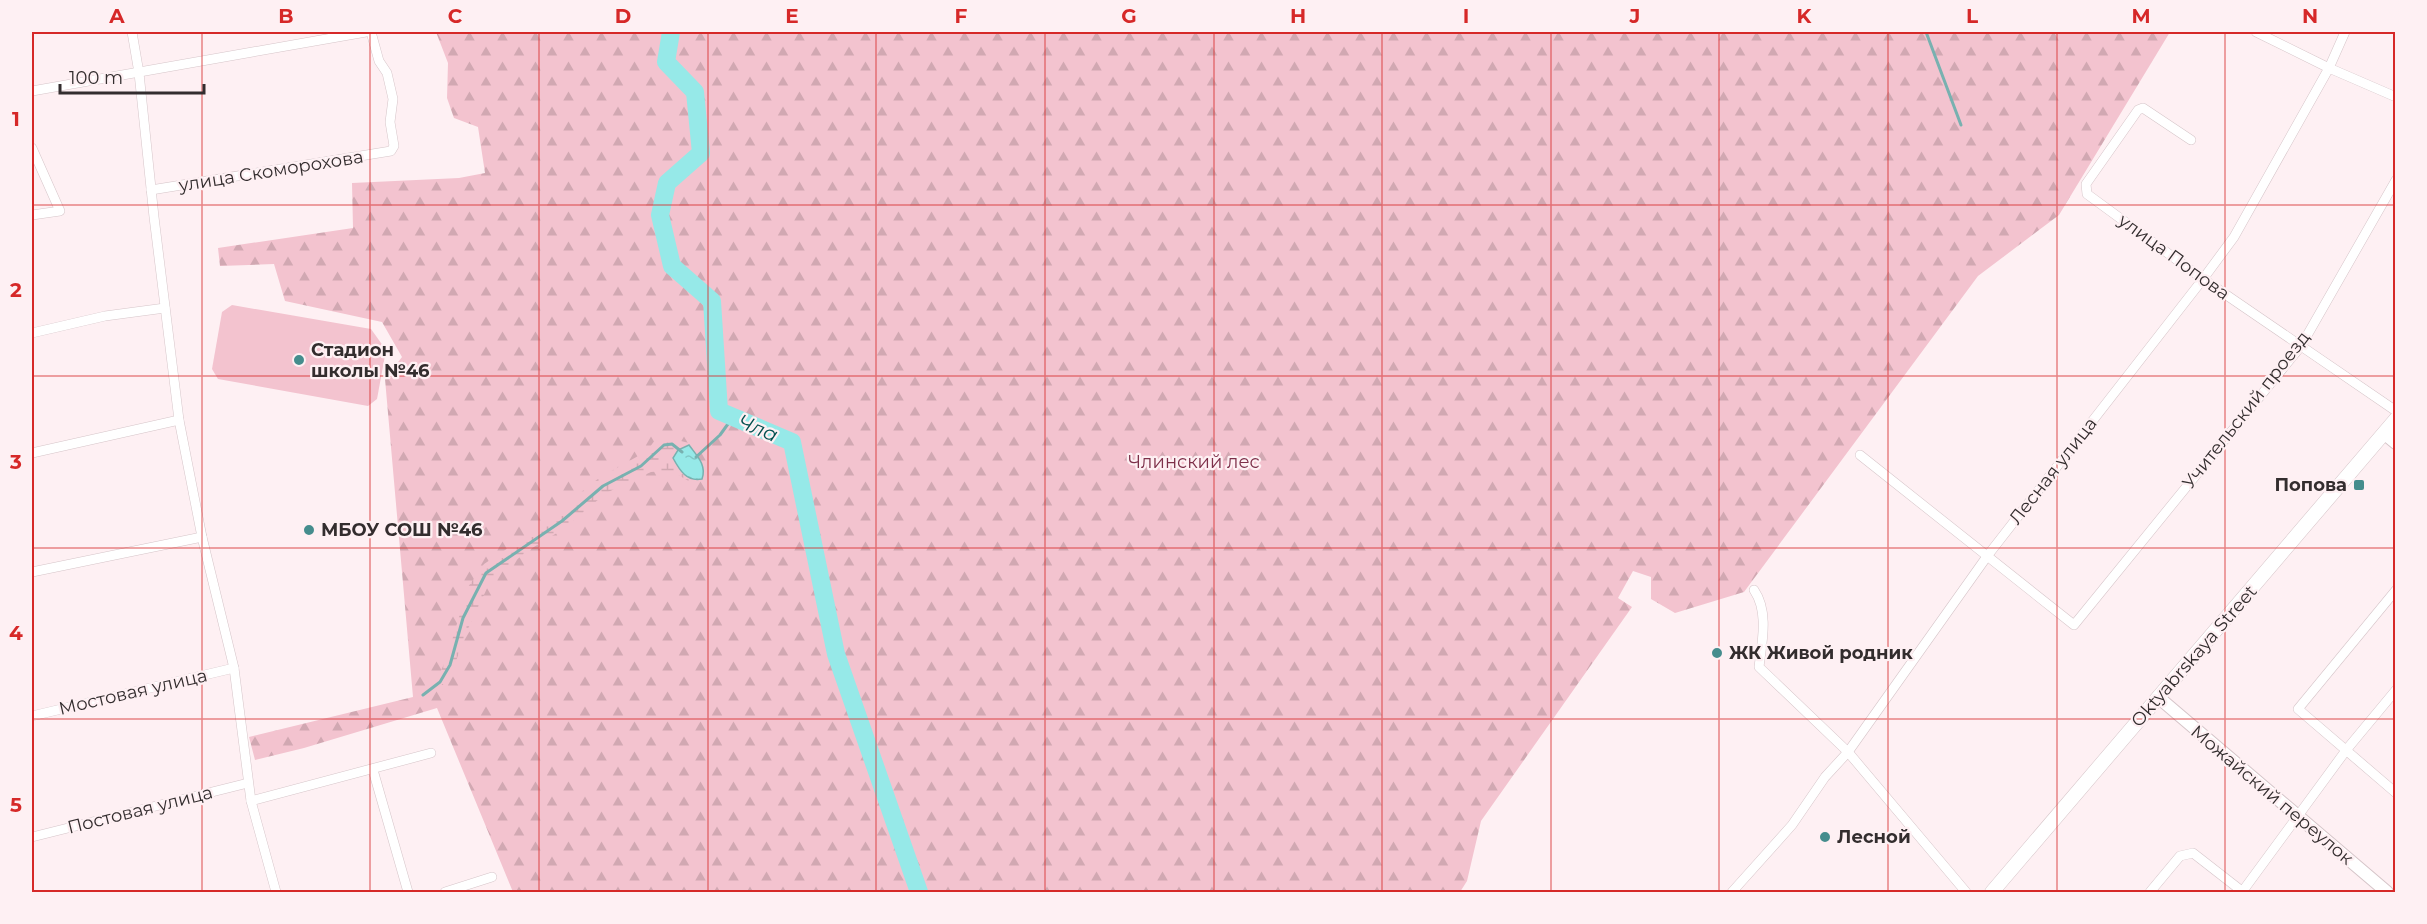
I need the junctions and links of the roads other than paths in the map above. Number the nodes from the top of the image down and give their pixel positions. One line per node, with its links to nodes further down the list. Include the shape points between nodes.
1 (132, 32): 7 (street)
2 (366, 32): 7 (street)
3 (371, 32): 13 (street, улица Скоморохова, via 393,99 391,151)
4 (2256, 32): 6 (street)
5 (2345, 32): 6 (street, Лесная улица)
6 (2329, 68): 9 (street); 15 (street, Лесная улица, via 2234,237)
7 (139, 73): 8 (street); 13 (street)
8 (32, 91)
9 (2396, 98)
10 (2191, 140): 15 (street, улица Попова, via 2143,108 2138,110 2086,184 2087,194)
11 (32, 148): 14 (street, via 60,211)
12 (2396, 180): 18 (street, Учительский проезд)
13 (151, 190): 16 (street)
14 (32, 215)
15 (2203, 279): 18 (street, улица Попова); 26 (street, Лесная улица)
16 (165, 308): 17 (street, via 105,315); 21 (street)
17 (32, 333)
18 (2301, 346): 19 (street, улица Попова); 26 (street, Учительский проезд, via 2074,625)
19 (2396, 411)
20 (2396, 419): 22 (main road, Oktyabrskaya Street)
21 (179, 420): 23 (street); 25 (street)
22 (2390, 439): 32 (main road, Oktyabrskaya Street)
23 (32, 453)
24 (1860, 455): 26 (street)
25 (202, 537): 27 (street); 30 (street)
26 (1988, 555): 35 (street, Лесная улица)
27 (32, 572)
28 (1754, 590): 35 (street, via 1761,600 1763,620 1759,668)
29 (2396, 590): 34 (street, via 2298,709)
30 (234, 668): 33 (street, Мостовая улица); 38 (street)
31 (2396, 690): 34 (street)
32 (2158, 697): 41 (street, Можайский переулок); 49 (main road, Oktyabrskaya Street)
33 (32, 717)
34 (2347, 749): 39 (street); 41 (street)
35 (1848, 752): 47 (street, Лесная улица, via 1825,777 1792,825); 48 (street)
36 (431, 753): 37 (street)
37 (373, 770): 40 (street); 45 (street)
38 (248, 783): 40 (street); 42 (street, Постовая улица)
39 (2396, 793)
40 (251, 801): 44 (street)
41 (2297, 817): 51 (street); 52 (street, Можайский переулок)
42 (32, 837)
43 (492, 877): 46 (street)
44 (276, 892)
45 (408, 892)
46 (445, 892)
47 (1732, 892)
48 (1966, 892)
49 (1992, 892)
50 (2150, 892): 51 (street, via 2180,856 2193,853)
51 (2243, 892)
52 (2387, 892)

